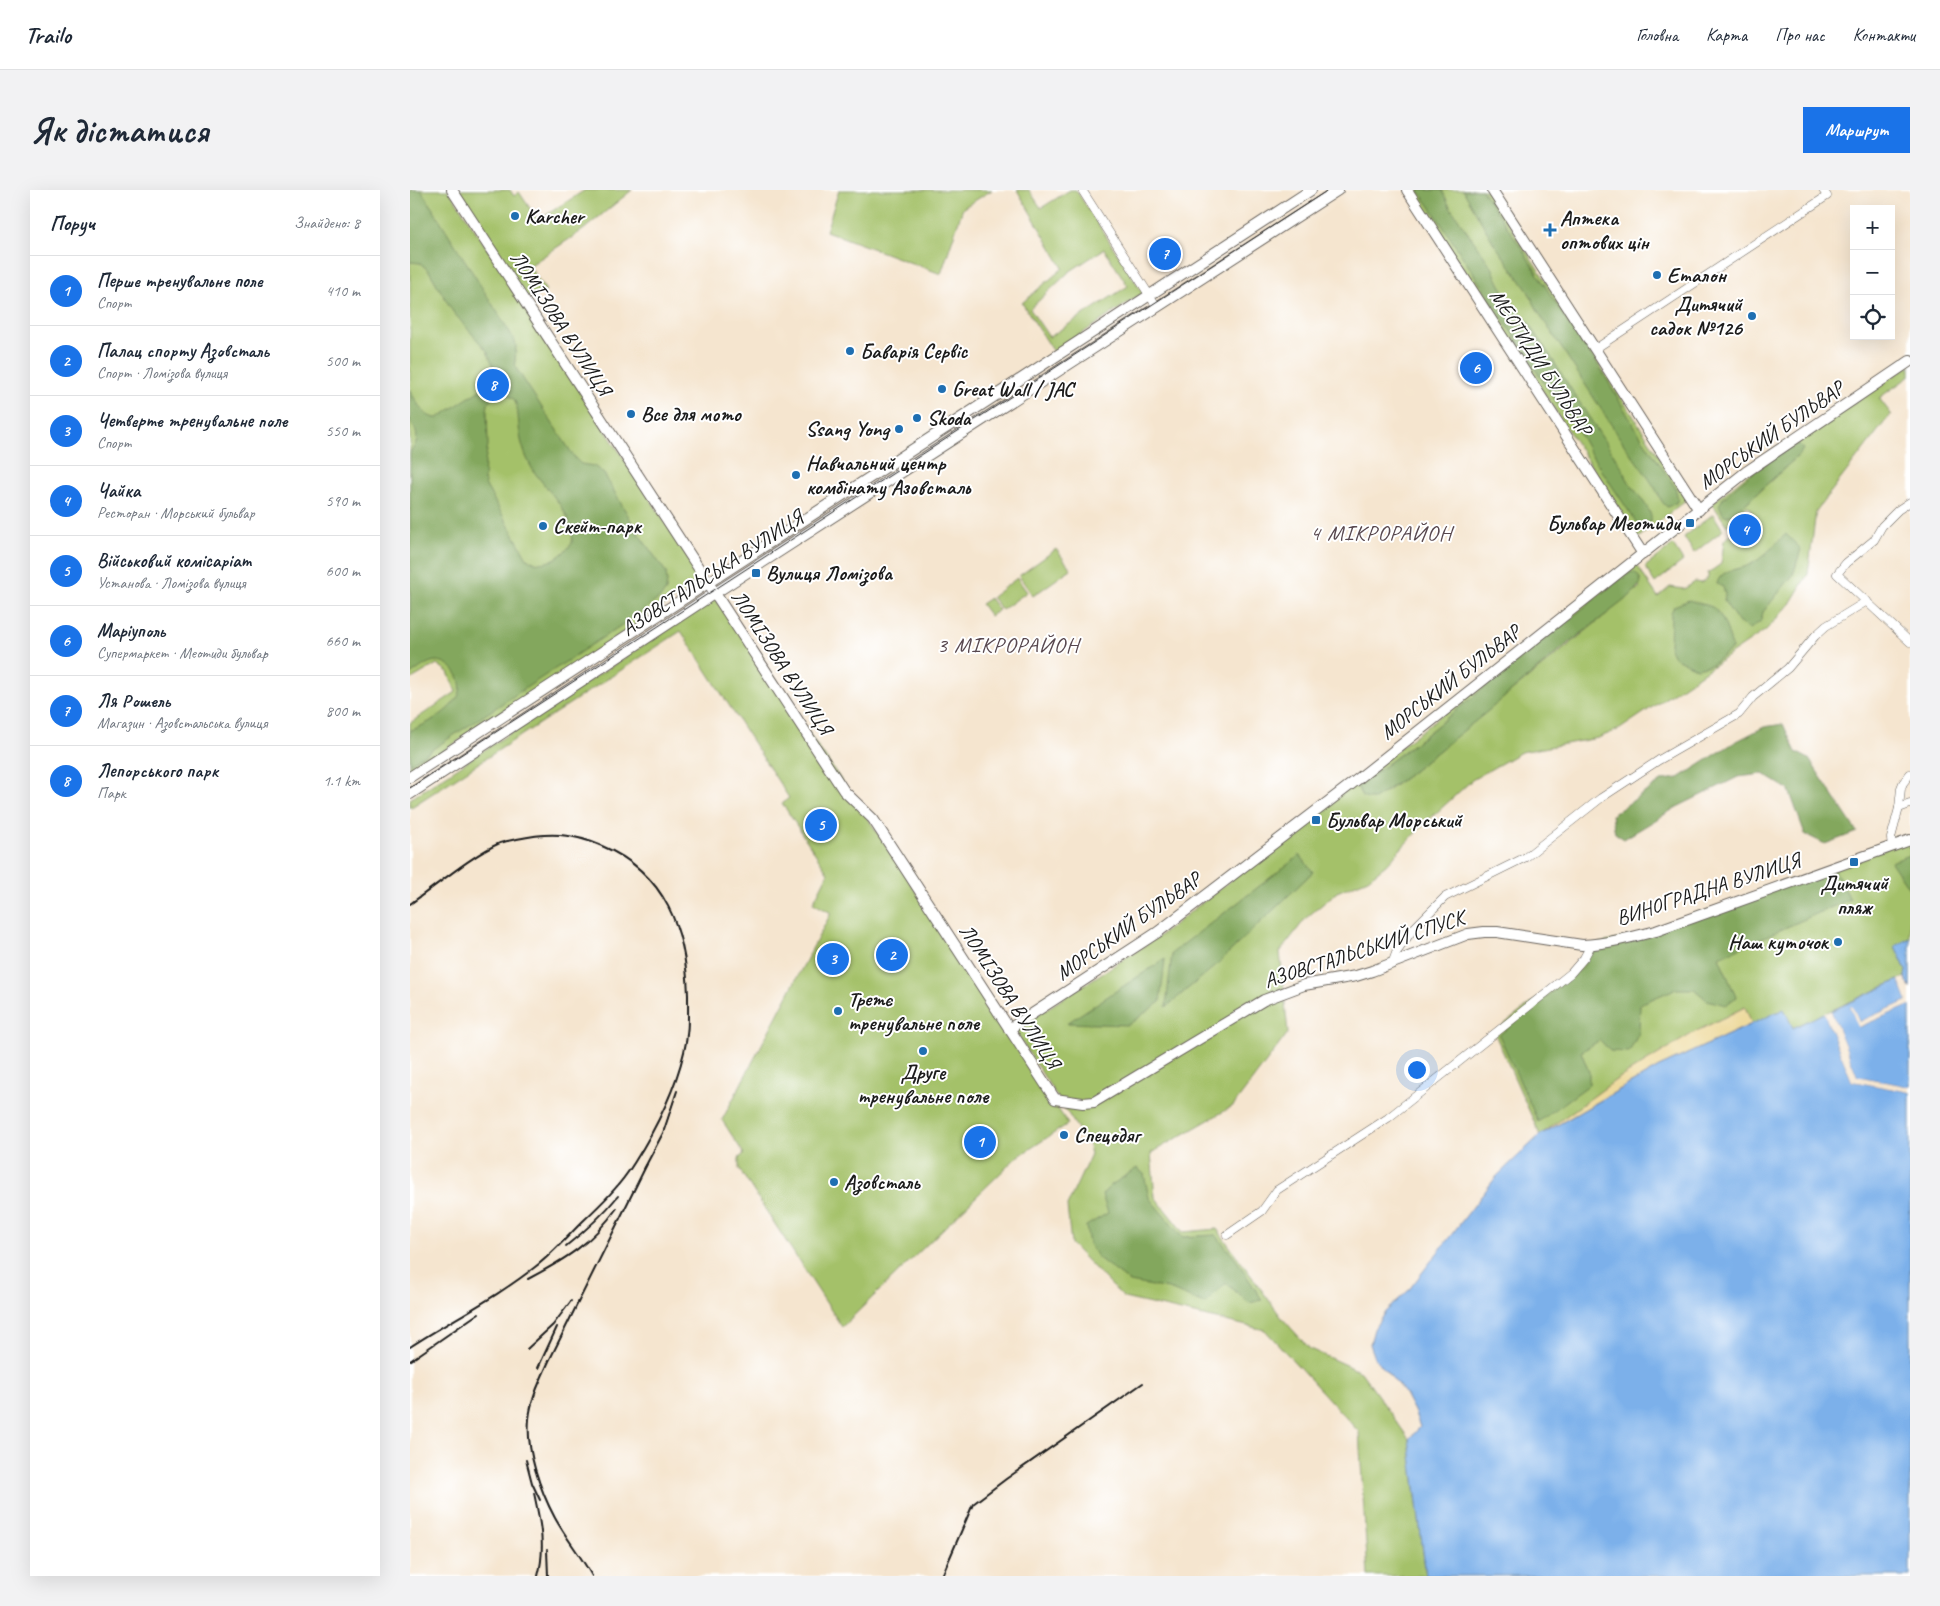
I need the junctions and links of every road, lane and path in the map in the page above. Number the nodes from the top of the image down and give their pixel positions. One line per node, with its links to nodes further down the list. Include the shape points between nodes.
1 (452, 190): 15 (street, ЛОМІЗОВА ВУЛИЦЯ)
2 (1082, 190): 8 (street)
3 (1311, 190): 8 (street, АЗОВСТАЛЬСЬКА ВУЛИЦЯ)
4 (1338, 190): 9 (street, АЗОВСТАЛЬСЬКА ВУЛИЦЯ)
5 (1407, 190): 14 (street, МЕОТИДИ БУЛЬВАР)
6 (1492, 190): 10 (street)
7 (1825, 193): 10 (street)
8 (1150, 295): 9 (street); 15 (street, АЗОВСТАЛЬСЬКА ВУЛИЦЯ)
9 (1157, 307): 16 (street, АЗОВСТАЛЬСЬКА ВУЛИЦЯ)
10 (1595, 349): 13 (street)
11 (1910, 361): 13 (street, МОРСЬКИЙ БУЛЬВАР, via 1746,472)
12 (1910, 502): 17 (street, via 1898,510 1874,540 1837,574)
13 (1699, 510): 14 (street, МОРСЬКИЙ БУЛЬВАР)
14 (1643, 554): 28 (street, МОРСЬКИЙ БУЛЬВАР, via 1158,932)
15 (708, 582): 16 (street, ЛОМІЗОВА ВУЛИЦЯ); 20 (street, АЗОВСТАЛЬСЬКА ВУЛИЦЯ)
16 (715, 594): 21 (street, АЗОВСТАЛЬСЬКА ВУЛИЦЯ); 28 (street, ЛОМІЗОВА ВУЛИЦЯ, via 844,791 873,819)
17 (1867, 602): 18 (street); 27 (street, via 1826,626 1788,668 1733,718 1601,798 1526,857 1445,897 1414,928)
18 (1910, 642)
19 (1910, 774): 23 (street, via 1901,788)
20 (410, 777)
21 (410, 794)
22 (1910, 804): 23 (street)
23 (1899, 808): 25 (street, via 1891,838)
24 (1910, 840): 25 (street, ВИНОГРАДНА ВУЛИЦЯ)
25 (1892, 847): 26 (street, ВИНОГРАДНА ВУЛИЦЯ, via 1656,930)
26 (1591, 944): 27 (street, АЗОВСТАЛЬСЬКИЙ СПУСК, via 1484,932 1468,934); 30 (street, via 1571,972 1388,1118 1277,1190 1262,1211)
27 (1392, 964): 29 (street, АЗОВСТАЛЬСЬКИЙ СПУСК, via 1356,976 1304,985 1264,1000 1094,1102)
28 (1010, 1029): 29 (street, ЛОМІЗОВА ВУЛИЦЯ)
29 (1055, 1099)
30 (1228, 1235)

